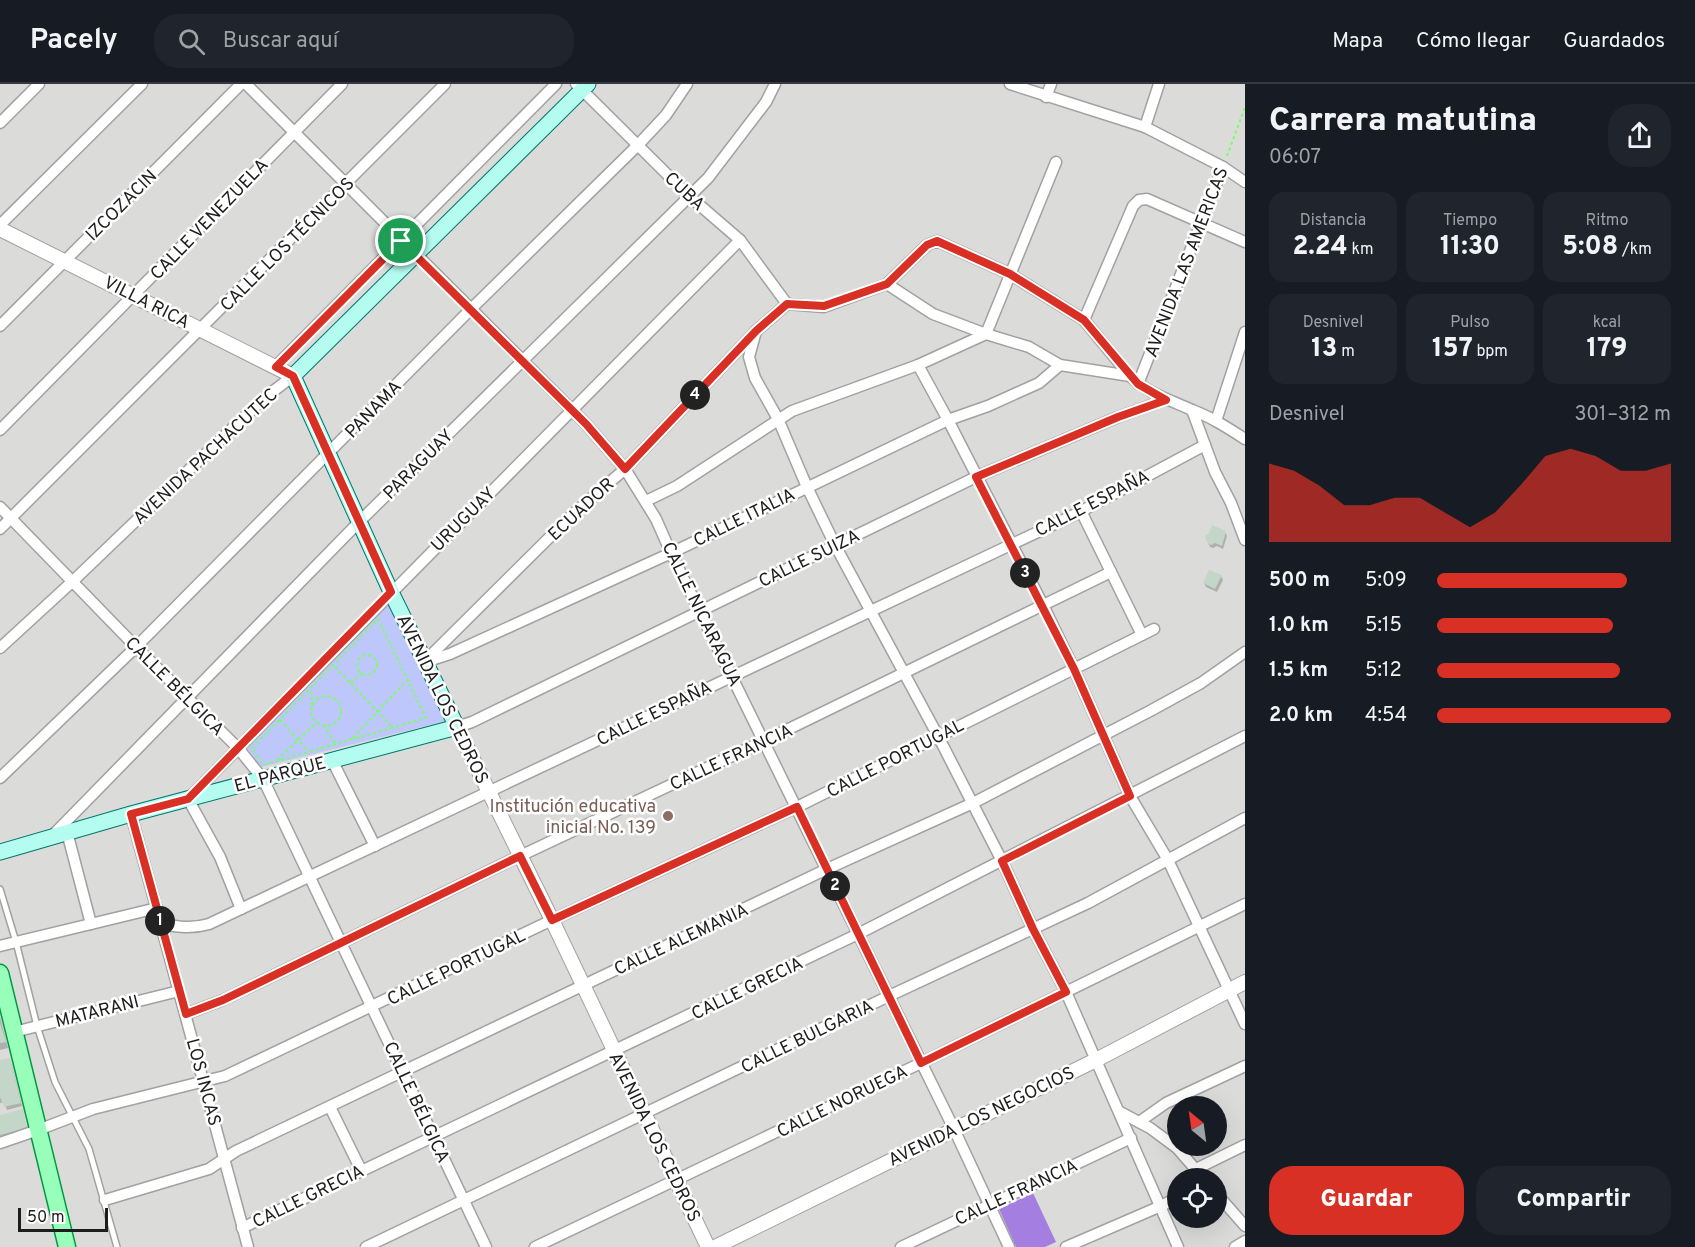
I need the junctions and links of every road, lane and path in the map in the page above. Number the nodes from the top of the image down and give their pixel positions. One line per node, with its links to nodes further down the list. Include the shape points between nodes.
1 (39, 84): 16 (street)
2 (142, 84): 26 (street)
3 (242, 84): 31 (street, IZCOZACIN)
4 (246, 84): 18 (street, CALLE NICARAGUA)
5 (342, 84): 18 (street, CALLE VENEZUELA)
6 (445, 84): 23 (street, CALLE LOS TÉCNICOS)
7 (556, 84): 28 (street, AVENIDA PACHACUTEC)
8 (687, 84): 19 (street, PANAMA, via 666,115)
9 (775, 84): 24 (street, PARAGUAY, via 766,102 708,178)
10 (1010, 84): 14 (street)
11 (1051, 84): 14 (street)
12 (1159, 84): 17 (street)
13 (582, 86): 19 (street, CUBA); 30 (main road, AVENIDA PACHACUTEC)
14 (1047, 96): 17 (street)
15 (1245, 106): 21 (path, AVENIDA LAS AMERICAS)
16 (0, 123)
17 (1145, 127): 21 (street)
18 (294, 132): 23 (street, CALLE NICARAGUA); 34 (street, CALLE VENEZUELA)
19 (638, 145): 24 (street, CUBA); 36 (street, PANAMA)
20 (1056, 162): 32 (street)
21 (1223, 167): 22 (street); 25 (street, AVENIDA LAS AMERICAS)
22 (1245, 182)
23 (346, 185): 28 (street, CALLE NICARAGUA); 39 (street, CALLE LOS TÉCNICOS)
24 (689, 196): 27 (street, CUBA); 43 (street, PARAGUAY)
25 (1201, 223): 29 (street); 37 (street, via 1139,200); 48 (street, AVENIDA LAS AMERICAS)
26 (0, 227): 31 (street, VILLA RICA)
27 (740, 240): 35 (street, CUBA); 50 (street, URUGUAY)
28 (401, 241): 30 (street, CALLE NICARAGUA); 46 (street, AVENIDA PACHACUTEC)
29 (1245, 242)
30 (415, 255): 36 (street, CALLE NICARAGUA); 47 (main road, AVENIDA PACHACUTEC)
31 (65, 261): 34 (street, VILLA RICA); 38 (street, IZCOZACIN)
32 (1010, 274): 33 (street, via 937,241 927,245); 37 (street); 42 (street)
33 (887, 284): 35 (street, via 824,306); 42 (street, via 933,314)
34 (134, 296): 39 (street, VILLA RICA); 55 (street, CALLE VENEZUELA)
35 (787, 304): 40 (street, ECUADOR)
36 (470, 309): 43 (street, CALLE NICARAGUA); 58 (street, PANAMA)
37 (1084, 320): 48 (street)
38 (0, 327)
39 (201, 329): 46 (street, VILLA RICA); 65 (street, CALLE LOS TÉCNICOS)
40 (756, 331): 52 (street, via 749,357 755,378); 59 (street, ECUADOR)
41 (1245, 332): 54 (street)
42 (986, 334): 44 (street); 45 (street, via 1029,347)
43 (522, 360): 50 (street, CALLE NICARAGUA); 66 (street, PARAGUAY)
44 (918, 365): 52 (street); 53 (street)
45 (1060, 365): 48 (street); 53 (street, CALLE ITALIA, via 1039,383)
46 (276, 367): 47 (street, VILLA RICA)
47 (293, 376): 58 (main road, AVENIDA LOS CEDROS); 73 (street, AVENIDA PACHACUTEC, via 262,399)
48 (1134, 380): 49 (street)
49 (1166, 400): 51 (street); 60 (street, CALLE SUIZA)
50 (572, 410): 59 (street, CALLE NICARAGUA); 74 (street, URUGUAY)
51 (1192, 410): 54 (street); 57 (street)
52 (777, 419): 61 (street); 62 (street, via 676,486)
53 (948, 420): 60 (street); 61 (street, CALLE ITALIA)
54 (1216, 421): 56 (street)
55 (0, 430)
56 (1245, 439)
57 (1205, 445): 64 (street, CALLE ESPAÑA); 68 (street)
58 (328, 455): 66 (main road, AVENIDA LOS CEDROS); 80 (street, PANAMA)
59 (625, 469): 62 (street, CALLE NICARAGUA); 83 (street, ECUADOR, via 572,514)
60 (976, 477): 69 (street); 70 (street, CALLE SUIZA)
61 (807, 486): 70 (street); 71 (street, CALLE ITALIA)
62 (646, 501): 71 (street, CALLE NICARAGUA)
63 (0, 507): 65 (street, CALLE BÉLGICA)
64 (1081, 511): 69 (street, CALLE ESPAÑA); 72 (street)
65 (11, 518): 67 (street, CALLE LOS TÉCNICOS); 73 (street, CALLE BÉLGICA)
66 (359, 522): 74 (main road, AVENIDA LOS CEDROS); 91 (street, PARAGUAY)
67 (0, 529)
68 (1245, 540)
69 (1011, 544): 75 (street); 76 (street, CALLE ESPAÑA)
70 (835, 546): 76 (street); 77 (street, CALLE SUIZA)
71 (671, 553): 77 (street, CALLE NICARAGUA); 83 (street, CALLE ITALIA)
72 (1111, 572): 75 (street, CALLE FRANCIA); 79 (street)
73 (73, 581): 80 (street, CALLE BÉLGICA); 81 (street, AVENIDA PACHACUTEC)
74 (391, 592): 83 (main road, AVENIDA LOS CEDROS); 104 (street, URUGUAY)
75 (1043, 605): 85 (street); 87 (street, CALLE FRANCIA)
76 (871, 610): 87 (street); 88 (street, CALLE ESPAÑA)
77 (701, 611): 88 (street, CALLE NICARAGUA); 96 (street, CALLE SUIZA)
78 (1154, 629): 79 (street, CALLE PORTUGAL)
79 (1142, 635): 85 (street, CALLE PORTUGAL)
80 (136, 647): 91 (street, CALLE BÉLGICA); 108 (street, PANAMA)
81 (0, 648)
82 (1245, 652): 98 (street, CALLE ALEMANIA, via 1201,682)
83 (425, 662): 96 (main road, AVENIDA LOS CEDROS)
84 (333, 666): 89 (path, via 378,619); 90 (path); 93 (path)
85 (1074, 669): 98 (street); 99 (street, CALLE PORTUGAL)
86 (361, 673): 86 (path, via 369,675 375,670 377,663 373,657 359,660); 90 (path)
87 (904, 673): 99 (street); 103 (street, CALLE FRANCIA)
88 (732, 675): 103 (street, CALLE NICARAGUA); 110 (street, CALLE ESPAÑA)
89 (407, 680): 92 (path); 97 (path, via 426,718)
90 (350, 683): 92 (path)
91 (187, 697): 104 (street, CALLE BÉLGICA); 118 (street, PARAGUAY)
92 (377, 712): 97 (path); 102 (path)
93 (280, 720): 101 (path); 107 (path, via 252,748 264,765)
94 (316, 722): 95 (path); 95 (path, via 312,706 319,697 330,696 339,703 341,714 335,723); 101 (path)
95 (324, 725): 106 (path)
96 (457, 727): 106 (main road, EL PARQUE); 110 (street, AVENIDA LOS CEDROS)
97 (393, 728): 102 (path)
98 (1103, 735): 111 (street); 113 (street, CALLE ALEMANIA)
99 (938, 736): 113 (street); 114 (street, CALLE PORTUGAL)
100 (1245, 736): 111 (street, CALLE GRECIA)
101 (298, 740): 105 (path); 107 (path)
102 (351, 740): 106 (path)
103 (764, 741): 114 (street, CALLE NICARAGUA); 121 (street, CALLE FRANCIA)
104 (238, 748): 109 (street, CALLE BÉLGICA); 112 (street, URUGUAY)
105 (309, 752): 106 (path); 107 (path)
106 (337, 754): 109 (main road, EL PARQUE); 119 (street)
107 (276, 761)
108 (0, 778)
109 (263, 779): 112 (main road, EL PARQUE); 125 (street, CALLE BÉLGICA)
110 (489, 792): 119 (street, CALLE ESPAÑA); 121 (street, AVENIDA LOS CEDROS)
111 (1130, 796): 122 (street); 123 (street, CALLE GRECIA)
112 (188, 799): 115 (main road, EL PARQUE); 129 (street, via 220,857)
113 (973, 803): 123 (street); 124 (street, CALLE ALEMANIA)
114 (797, 807): 124 (street, CALLE NICARAGUA); 130 (street, CALLE PORTUGAL)
115 (131, 814): 117 (main road, EL PARQUE); 128 (street, LOS INCAS)
116 (1245, 818): 122 (street, CALLE BULGARIA)
117 (67, 832): 118 (main road, EL PARQUE); 131 (street)
118 (52, 837): 120 (main road, EL PARQUE)
119 (375, 846): 125 (street, CALLE ESPAÑA)
120 (0, 852)
121 (520, 856): 130 (street, AVENIDA LOS CEDROS); 137 (street, CALLE FRANCIA)
122 (1168, 860): 133 (street); 134 (street, CALLE BULGARIA)
123 (1002, 861): 134 (street); 135 (street, CALLE GRECIA)
124 (827, 869): 135 (street, CALLE NICARAGUA); 141 (street, CALLE ALEMANIA)
125 (310, 877): 129 (street, CALLE ESPAÑA); 137 (street, CALLE BÉLGICA)
126 (0, 889): 136 (lane)
127 (1245, 904): 133 (street, CALLE NORUEGA)
128 (157, 908): 131 (street); 132 (street, LOS INCAS)
129 (241, 909): 132 (street, CALLE ESPAÑA, via 197,927)
130 (552, 920): 141 (street, AVENIDA LOS CEDROS); 146 (street, CALLE PORTUGAL)
131 (91, 924): 136 (street)
132 (161, 924): 142 (street, LOS INCAS)
133 (1200, 927): 143 (street, CALLE NORUEGA); 144 (street)
134 (1033, 929): 143 (street); 145 (street, CALLE BULGARIA)
135 (858, 934): 145 (street, CALLE NICARAGUA); 151 (street, CALLE GRECIA)
136 (16, 942): 138 (street); 149 (lane)
137 (341, 943): 146 (street, CALLE BÉLGICA); 147 (street, CALLE FRANCIA)
138 (0, 946)
139 (0, 973): 150 (main road)
140 (1245, 982): 144 (street, AVENIDA LOS NEGOCIOS)
141 (583, 986): 151 (street, AVENIDA LOS CEDROS); 155 (street, CALLE ALEMANIA)
142 (179, 991): 147 (street, LOS INCAS); 149 (street, MATARANI)
143 (1066, 992): 152 (street); 153 (street, CALLE NORUEGA)
144 (1229, 992): 148 (street); 152 (street, AVENIDA LOS NEGOCIOS)
145 (889, 996): 153 (street, CALLE NICARAGUA); 159 (street, CALLE BULGARIA)
146 (372, 1007): 155 (street, CALLE BÉLGICA); 156 (street, CALLE PORTUGAL, via 225,1076)
147 (186, 1014): 156 (street, LOS INCAS)
148 (1245, 1024)
149 (37, 1026): 150 (street, MATARANI); 160 (lane, via 55,1082)
150 (15, 1032): 163 (main road)
151 (614, 1051): 159 (street, AVENIDA LOS CEDROS); 164 (street, CALLE GRECIA)
152 (1096, 1060): 158 (street); 162 (street, AVENIDA LOS NEGOCIOS)
153 (921, 1063): 162 (street, CALLE NICARAGUA); 172 (street, CALLE NORUEGA)
154 (1245, 1066): 161 (street, via 1166,1103)
155 (403, 1072): 157 (street, CALLE ALEMANIA); 164 (street, CALLE BÉLGICA)
156 (204, 1082): 160 (street, CALLE PORTUGAL); 168 (street, LOS INCAS)
157 (330, 1107): 168 (street, CALLE ALEMANIA); 171 (street)
158 (1120, 1112): 161 (street); 165 (street)
159 (643, 1114): 172 (street, AVENIDA LOS CEDROS); 174 (street, CALLE BULGARIA)
160 (73, 1117): 163 (street, CALLE PORTUGAL); 173 (lane, via 89,1149)
161 (1139, 1122): 169 (street, via 1177,1148)
162 (954, 1129): 176 (street, CALLE NICARAGUA); 189 (street, AVENIDA LOS NEGOCIOS)
163 (38, 1130): 166 (street, CALLE PORTUGAL); 182 (main road)
164 (433, 1135): 171 (street, CALLE GRECIA); 174 (street, CALLE BÉLGICA)
165 (1131, 1138): 176 (street, CALLE FRANCIA); 177 (street)
166 (0, 1143)
167 (1245, 1145): 170 (street)
168 (224, 1159): 173 (street, CALLE ALEMANIA, via 209,1169); 180 (street, LOS INCAS)
169 (1195, 1168)
170 (1198, 1168)
171 (361, 1170): 180 (street, CALLE GRECIA)
172 (675, 1181): 187 (street, CALLE NORUEGA); 188 (street, AVENIDA LOS CEDROS)
173 (105, 1200): 183 (lane)
174 (464, 1201): 185 (street, CALLE BULGARIA); 186 (street, CALLE BÉLGICA)
175 (1167, 1203): 177 (street)
176 (989, 1204): 190 (street, CALLE FRANCIA); 191 (street, CALLE NICARAGUA)
177 (1161, 1206): 192 (street); 193 (street)
178 (1227, 1206): 179 (street)
179 (1245, 1226)
180 (242, 1228): 184 (street, LOS INCAS)
181 (1245, 1241): 194 (street)
182 (68, 1247)
183 (117, 1247)
184 (248, 1247)
185 (366, 1247)
186 (486, 1247)
187 (535, 1247)
188 (708, 1247)
189 (714, 1247)
190 (901, 1247)
191 (1009, 1247)
192 (1065, 1247)
193 (1179, 1247)
194 (1235, 1247)

